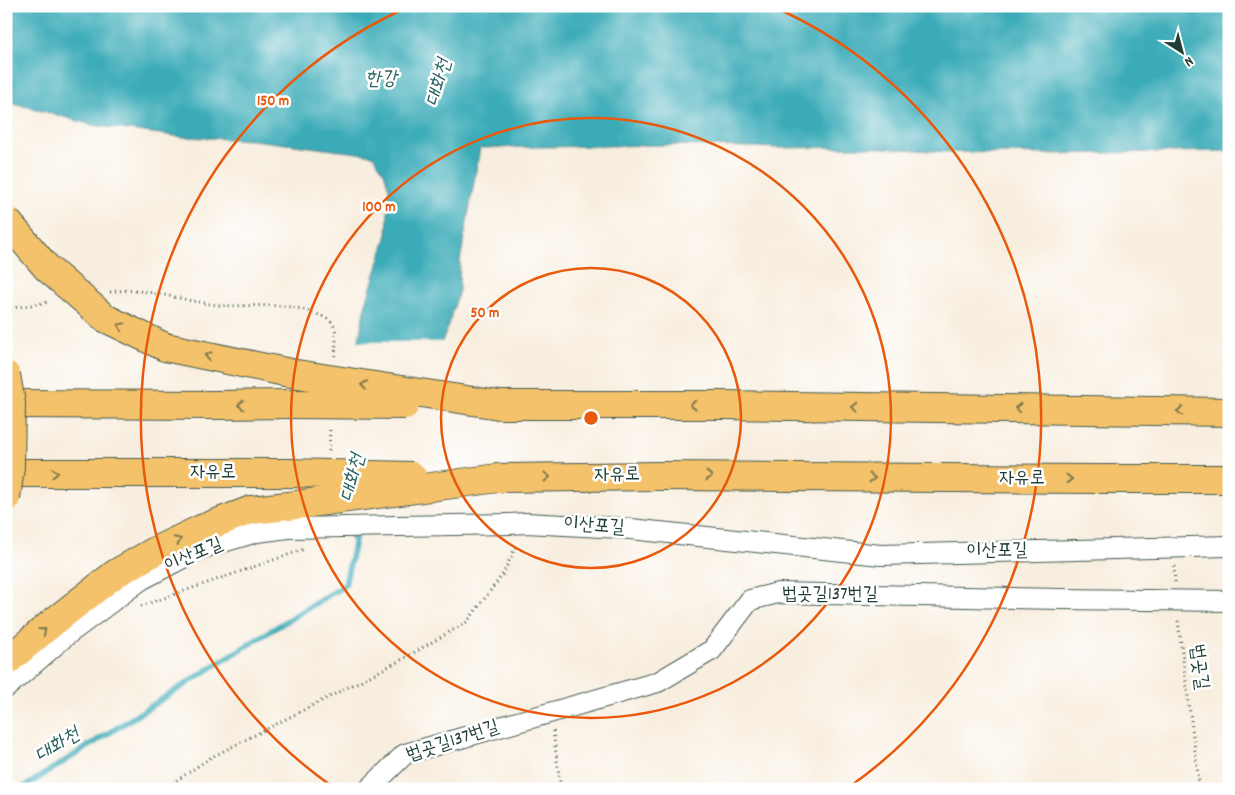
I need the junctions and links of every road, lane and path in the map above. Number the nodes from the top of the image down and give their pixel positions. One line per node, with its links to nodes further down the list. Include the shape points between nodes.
1 (6, 220): 6 (highway, one-way to 1, bridge, via 290,374 165,347 105,318 47,268)
2 (6, 375): 11 (highway, bridge, via 11,403)
3 (6, 387): 5 (highway)
4 (6, 404): 5 (highway)
5 (82, 404): 6 (highway, one-way to 5, bridge)
6 (499, 405): 7 (highway, one-way to 6)
7 (1229, 412)
8 (6, 473): 9 (highway, 자유로, one-way to 9, bridge, via 288,473)
9 (498, 478): 10 (highway, 자유로, one-way to 10); 12 (highway, bridge)
10 (1229, 479)
11 (6, 498)
12 (288, 517): 13 (street, 이산포길, bridge); 18 (highway, one-way to 12, via 115,574 157,550 251,510); 19 (street, 이산포길, via 258,532 200,549 141,580 66,635)
13 (518, 523): 15 (street, 이산포길, via 621,528 882,555); 21 (path, via 503,574 468,622 210,758)
14 (1229, 546): 15 (street, 이산포길)
15 (1172, 548): 16 (path, 법곳길)
16 (1176, 600): 17 (street, 법곳길137번길); 20 (street, 법곳길137번길, via 778,593 750,600 712,650 658,682); 24 (path, 법곳길)
17 (1229, 601)
18 (6, 662)
19 (6, 688)
20 (551, 713): 22 (street, 법곳길137번길, via 404,754); 23 (path)
21 (164, 789)
22 (369, 789)
23 (561, 789)
24 (1200, 789)

